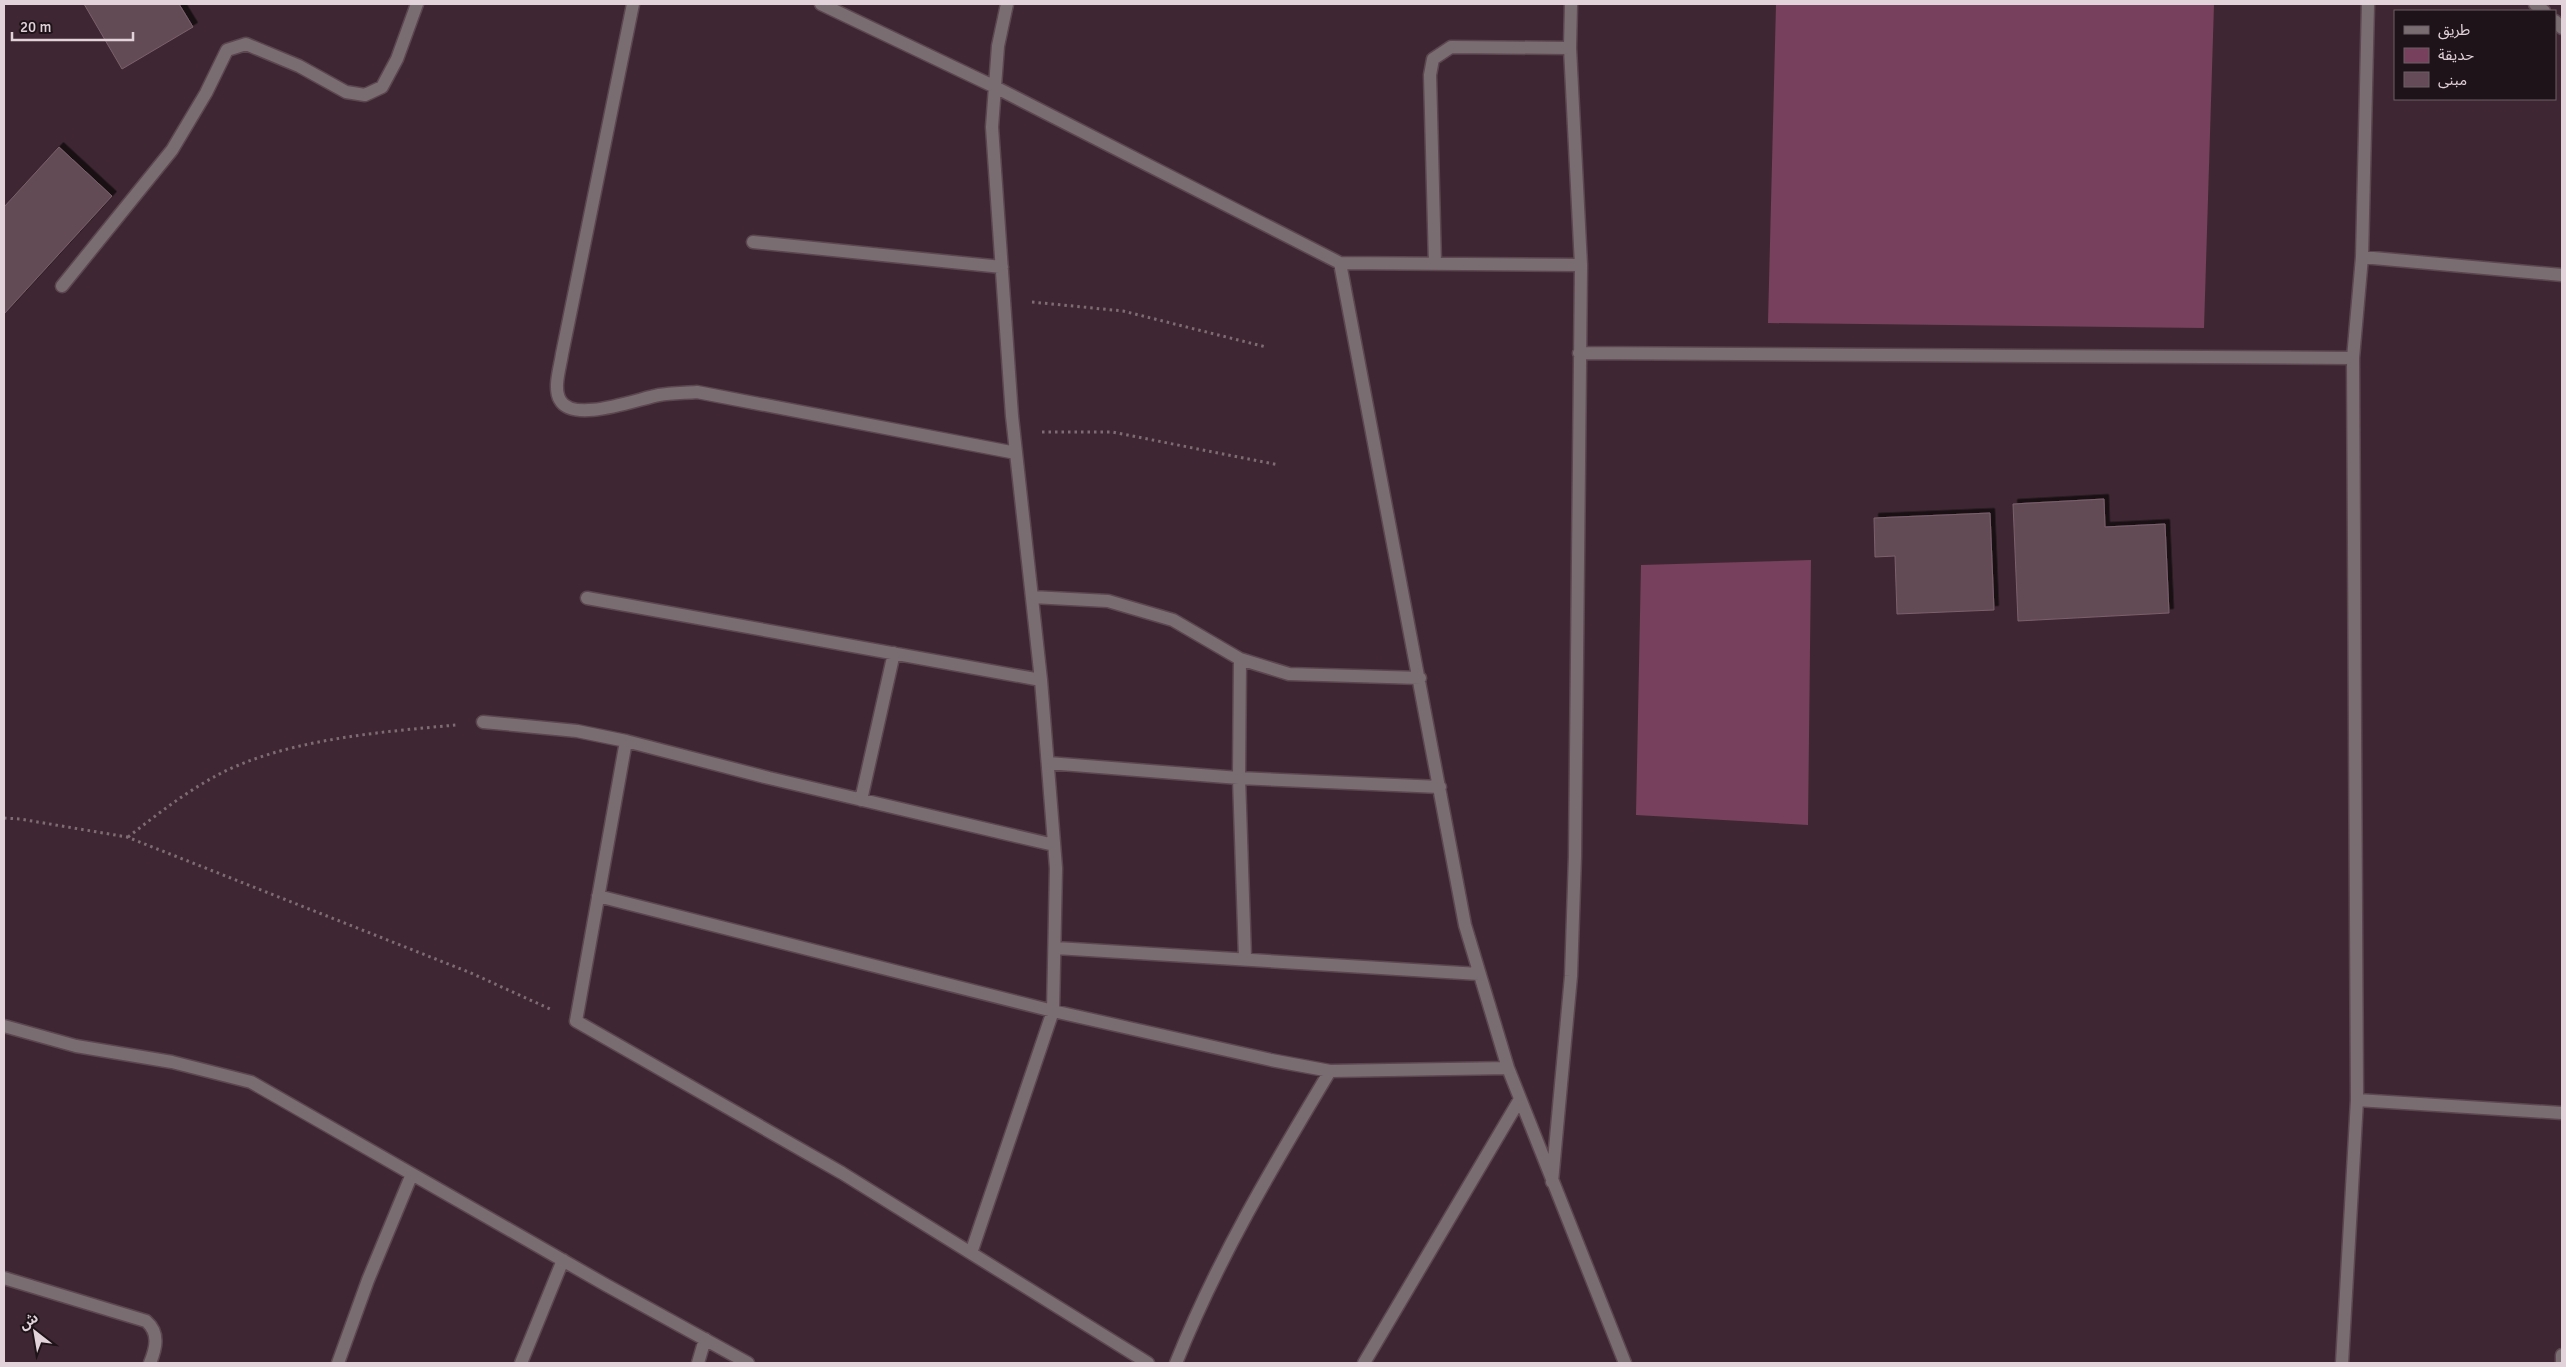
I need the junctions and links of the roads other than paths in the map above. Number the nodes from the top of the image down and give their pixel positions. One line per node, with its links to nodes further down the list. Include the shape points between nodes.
1 (417, 4): 16 (street, via 397,60 382,87 365,95 346,92 299,66 246,44 227,50 172,150)
2 (633, 4): 19 (street, via 562,354 557,384 558,398 563,404 573,410 603,408 660,395 697,392)
3 (821, 4): 8 (street)
4 (1007, 4): 8 (street)
5 (1571, 4): 7 (street)
6 (2368, 4): 10 (street)
7 (1570, 48): 12 (street, via 1450,47 1433,59 1430,75); 13 (street)
8 (993, 86): 11 (street); 14 (street, via 992,127)
9 (753, 242): 14 (street)
10 (2362, 257): 15 (street); 18 (street)
11 (1340, 263): 12 (street); 24 (street)
12 (1435, 264): 13 (street)
13 (1581, 265): 17 (street)
14 (1002, 267): 19 (street)
15 (2562, 274)
16 (62, 286)
17 (1579, 353): 18 (street); 45 (street, via 1575,856 1571,976)
18 (2353, 358): 42 (street)
19 (1016, 453): 21 (street)
20 (587, 598): 22 (street)
21 (1032, 598): 23 (street, via 1108,601 1173,620); 25 (street)
22 (894, 653): 25 (street); 31 (street)
23 (1240, 658): 24 (street, via 1289,674); 29 (street)
24 (1420, 678): 30 (street)
25 (1041, 680): 28 (street)
26 (483, 722): 27 (street, via 577,731)
27 (626, 741): 31 (street); 33 (street)
28 (1048, 763): 29 (street); 32 (street)
29 (1239, 778): 30 (street); 35 (street)
30 (1440, 787): 36 (street, via 1465,925)
31 (861, 800): 32 (street)
32 (1054, 845): 34 (street)
33 (598, 896): 37 (street); 46 (street, via 576,1021 834,1168)
34 (1056, 948): 35 (street); 37 (street)
35 (1245, 958): 36 (street)
36 (1479, 974): 39 (street)
37 (1053, 1011): 40 (street); 46 (street)
38 (4, 1026): 44 (street, via 76,1046 172,1062 251,1082)
39 (1508, 1068): 40 (street); 41 (street)
40 (1330, 1071): 57 (street, via 1228,1246)
41 (1520, 1099): 45 (street); 58 (street)
42 (2357, 1100): 43 (street); 60 (street)
43 (2562, 1113)
44 (412, 1174): 47 (street); 52 (street)
45 (1552, 1182): 59 (street)
46 (971, 1253): 56 (street)
47 (563, 1260): 49 (street); 53 (street)
48 (4, 1278): 51 (street, via 146,1321 156,1340)
49 (704, 1339): 54 (street); 55 (street)
50 (2562, 1355): 61 (street)
51 (150, 1363)
52 (338, 1363)
53 (521, 1363)
54 (698, 1363)
55 (748, 1363)
56 (1148, 1363)
57 (1176, 1363)
58 (1364, 1363)
59 (1625, 1363)
60 (2342, 1363)
61 (2562, 1363)

